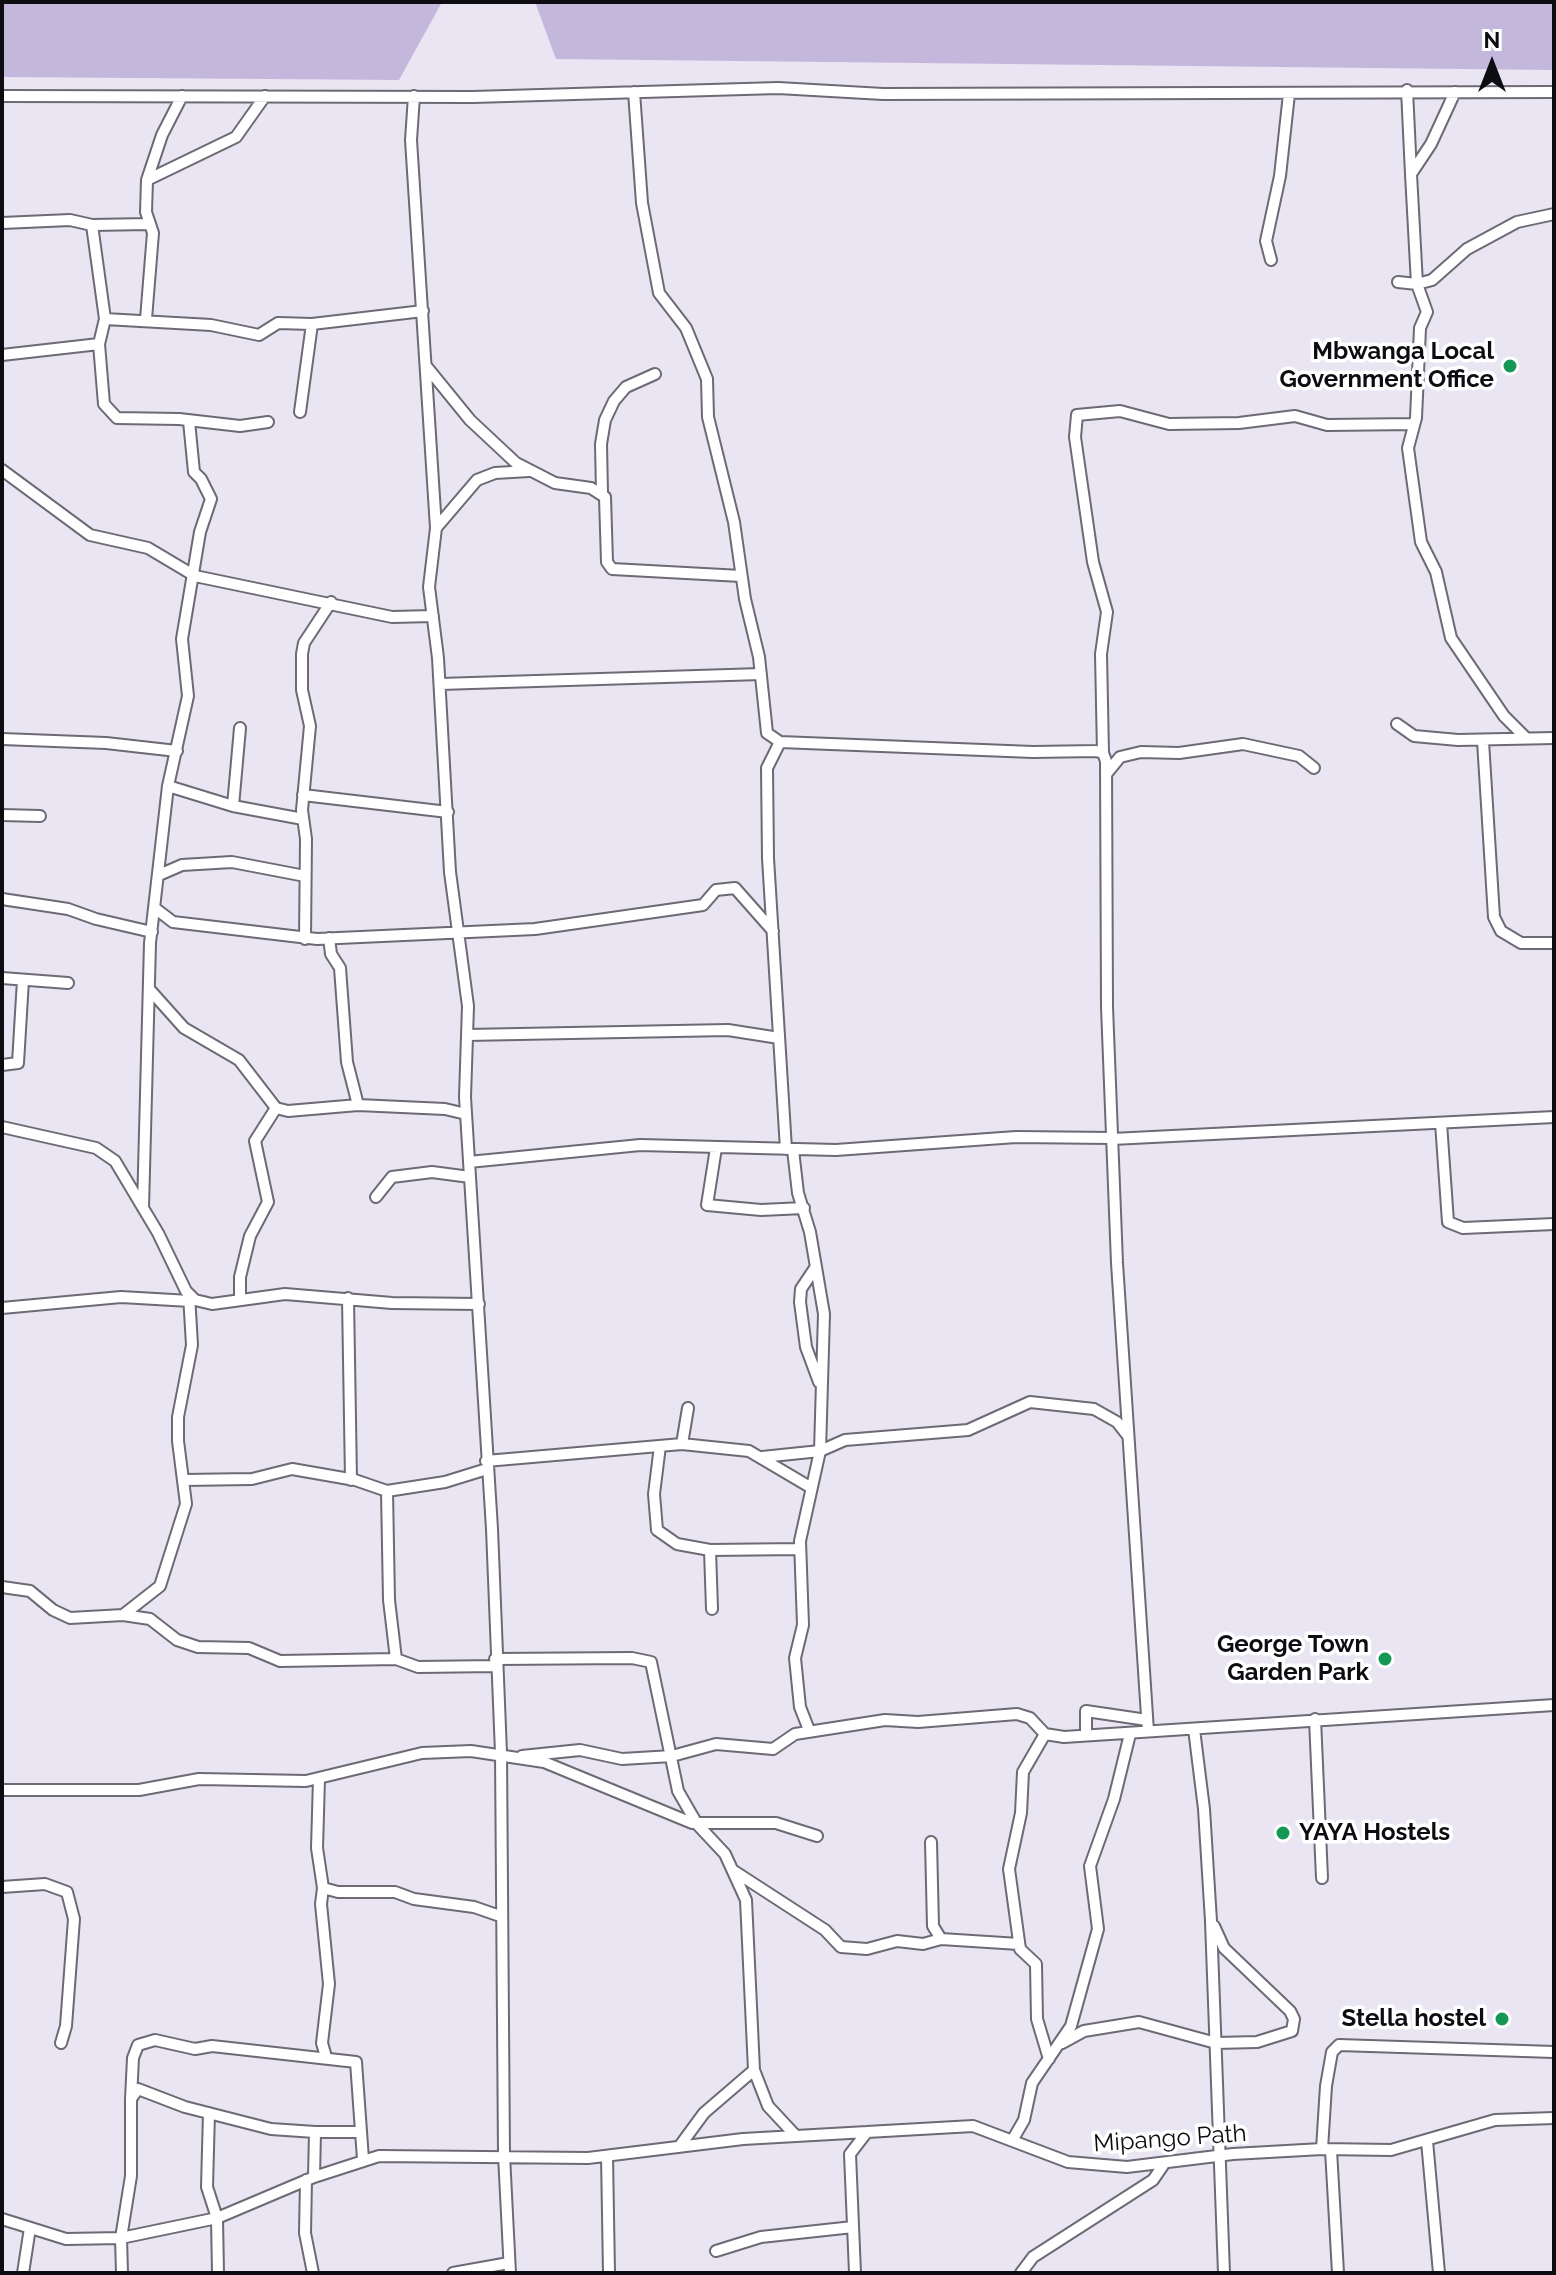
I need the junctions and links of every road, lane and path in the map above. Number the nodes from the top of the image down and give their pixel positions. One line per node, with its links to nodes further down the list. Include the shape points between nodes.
1 (1407, 90): 3 (street); 5 (street); 10 (street)
2 (634, 92): 5 (street, via 778,88 883,94); 9 (street); 36 (street, via 642,203 659,293 686,328 707,379 708,417 734,522)
3 (1455, 92): 4 (street); 10 (street)
4 (1554, 92)
5 (1289, 94): 16 (street, via 1266,241)
6 (2, 96): 7 (street)
7 (182, 96): 8 (street); 11 (street)
8 (265, 96): 9 (street); 11 (street, via 236,137)
9 (414, 96): 19 (street, via 411,140)
10 (1411, 174): 18 (street)
11 (147, 180): 14 (street)
12 (1554, 214): 18 (street, via 1517,222 1467,249 1432,280)
13 (2, 223): 15 (street, via 70,220)
14 (148, 224): 15 (street); 21 (street, via 153,233)
15 (92, 225): 20 (street)
16 (1271, 260)
17 (1398, 282): 18 (street)
18 (1417, 284): 30 (street, via 1427,312 1420,328)
19 (423, 311): 22 (street); 25 (street)
20 (105, 319): 21 (street); 23 (street)
21 (146, 319): 22 (street, via 259,335 278,323)
22 (312, 324): 27 (street)
23 (99, 344): 24 (street); 28 (street, via 104,404 117,418)
24 (2, 355)
25 (425, 365): 32 (street, via 476,426); 34 (street)
26 (655, 374): 33 (street, via 626,387 605,420)
27 (300, 412)
28 (189, 421): 29 (street, via 240,426); 35 (street, via 194,472 211,499 200,532)
29 (268, 422)
30 (1414, 424): 43 (street, via 1408,448 1421,542 1436,572 1451,638 1504,716); 49 (street, via 1327,425 1295,416 1169,424 1120,411 1077,415 1075,437 1093,562 1107,612 1101,654)
31 (2, 470): 35 (street, via 90,535 148,548)
32 (529, 471): 33 (street); 34 (street, via 477,480)
33 (602, 493): 36 (street, via 607,506 607,562 612,569)
34 (436, 528): 38 (street, via 429,587)
35 (195, 576): 37 (street); 48 (street, via 182,639 188,696)
36 (741, 576): 39 (street)
37 (331, 602): 38 (street, via 392,617); 53 (street, via 302,654 310,726)
38 (433, 616): 40 (street)
39 (761, 674): 40 (street); 47 (street, via 764,728)
40 (440, 684): 55 (street)
41 (1397, 724): 46 (street, via 1414,736)
42 (240, 728): 54 (street)
43 (1526, 738): 44 (street); 46 (street)
44 (1554, 738)
45 (2, 739): 48 (street)
46 (1483, 741): 68 (street, via 1494,917 1501,931 1521,943)
47 (780, 742): 49 (street); 63 (street, via 767,768)
48 (177, 751): 52 (street)
49 (1103, 753): 51 (street)
50 (1314, 768): 51 (street, via 1299,756 1243,744 1141,752 1120,757)
51 (1107, 773): 82 (street)
52 (168, 786): 54 (street); 59 (street)
53 (303, 795): 55 (street); 58 (street)
54 (233, 806): 58 (street)
55 (448, 812): 65 (street)
56 (2, 815): 57 (street)
57 (40, 816)
58 (303, 819): 60 (street)
59 (159, 875): 60 (street, via 182,865 232,862); 62 (street)
60 (305, 876): 67 (street)
61 (2, 899): 64 (street, via 68,909)
62 (156, 909): 64 (street); 67 (street, via 173,922)
63 (773, 931): 65 (street, via 735,888 716,890 703,905 535,929); 74 (street)
64 (152, 932): 72 (street)
65 (456, 933): 66 (street); 73 (street, via 468,1006)
66 (329, 938): 67 (street); 76 (street, via 340,968 347,1062)
67 (305, 939)
68 (1554, 943)
69 (2, 978): 70 (street)
70 (23, 980): 71 (street); 75 (street, via 18,1063)
71 (68, 983)
72 (150, 990): 77 (street, via 184,1028 239,1060); 88 (street)
73 (467, 1035): 74 (street, via 728,1030); 78 (street)
74 (779, 1038): 84 (street)
75 (2, 1065)
76 (358, 1105): 77 (street); 78 (street)
77 (276, 1108): 95 (street, via 255,1141 268,1202 250,1236)
78 (466, 1114): 85 (street)
79 (1554, 1117): 80 (street)
80 (1441, 1123): 82 (street); 90 (street, via 1448,1222 1463,1228)
81 (2, 1127): 88 (street, via 105,1153 123,1172)
82 (1112, 1138): 84 (street, via 1016,1137); 101 (street)
83 (716, 1148): 84 (street); 85 (street, via 640,1145); 89 (street, via 707,1205)
84 (789, 1149): 89 (street)
85 (469, 1162): 86 (street)
86 (470, 1177): 87 (street, via 432,1172 392,1177); 97 (street)
87 (376, 1197)
88 (143, 1208): 94 (street)
89 (804, 1208): 91 (street)
90 (1554, 1224)
91 (815, 1268): 92 (street); 93 (street)
92 (821, 1287): 93 (street); 99 (street, via 826,1331)
93 (801, 1289): 99 (street, via 806,1347)
94 (190, 1298): 95 (street, via 212,1304); 98 (street, via 121,1297); 107 (street, via 192,1345 178,1417)
95 (240, 1298): 96 (street)
96 (348, 1298): 97 (street); 108 (street)
97 (479, 1304): 106 (street)
98 (2, 1308)
99 (821, 1388): 104 (street)
100 (688, 1408): 102 (street)
101 (1129, 1437): 104 (street, via 1117,1422 1094,1409 1030,1402 968,1430 845,1440); 120 (street)
102 (682, 1444): 103 (street); 105 (street)
103 (660, 1446): 106 (street); 112 (street, via 654,1494 657,1530 677,1544)
104 (820, 1451): 105 (street); 109 (street)
105 (762, 1457): 109 (street)
106 (486, 1465): 110 (street, via 445,1482); 117 (street)
107 (183, 1480): 108 (street, via 252,1479 292,1469); 115 (street, via 186,1504 160,1586)
108 (351, 1480): 110 (street)
109 (810, 1487): 111 (street)
110 (387, 1491): 116 (street)
111 (800, 1549): 112 (street); 122 (street, via 803,1625 795,1658 800,1707)
112 (710, 1550): 114 (street)
113 (2, 1587): 115 (street, via 30,1591 70,1618)
114 (712, 1609)
115 (123, 1615): 116 (street, via 153,1621 177,1640 198,1647 249,1648 280,1661)
116 (396, 1659): 117 (street, via 418,1667)
117 (495, 1662): 126 (street); 128 (street, via 651,1662)
118 (1554, 1705): 119 (street)
119 (1315, 1719): 121 (street); 135 (street)
120 (1148, 1725): 121 (street); 123 (street, via 1086,1711); 125 (street)
121 (1194, 1729): 139 (street)
122 (809, 1730): 124 (street, via 885,1720 1017,1714 1030,1718); 128 (street, via 773,1749 716,1744)
123 (1086, 1733): 124 (street); 125 (street)
124 (1045, 1734): 141 (street, via 1023,1772 1009,1869)
125 (1130, 1734): 144 (street, via 1090,1866 1098,1929)
126 (501, 1753): 127 (street); 129 (street, via 422,1753); 138 (street)
127 (522, 1756): 128 (street, via 580,1750 622,1759); 131 (street)
128 (672, 1756): 131 (street, via 678,1791)
129 (319, 1779): 130 (street, via 199,1779 139,1790); 137 (street, via 317,1848)
130 (2, 1790)
131 (697, 1824): 132 (street, via 776,1823); 134 (street, via 725,1854)
132 (817, 1836)
133 (931, 1842): 140 (street, via 933,1926)
134 (732, 1870): 140 (street, via 825,1930 841,1947 867,1949); 148 (street, via 746,1900)
135 (1322, 1878)
136 (2, 1887): 142 (street, via 45,1884 67,1892 74,1919)
137 (323, 1888): 138 (street, via 395,1892); 146 (street, via 329,1984 322,2043)
138 (500, 1916): 160 (street)
139 (1211, 1921): 143 (street); 143 (street, via 1224,1948 1290,2011 1294,2027 1257,2042)
140 (941, 1939): 141 (street)
141 (1019, 1944): 147 (street, via 1036,1964 1037,2019)
142 (61, 2043)
143 (1216, 2043): 144 (street, via 1139,2022 1084,2031); 161 (street)
144 (1062, 2044): 147 (street)
145 (1554, 2052): 159 (street, via 1339,2045 1332,2052 1326,2086)
146 (326, 2057): 149 (street, via 212,2046 195,2049 155,2040 138,2045); 153 (street, via 356,2062)
147 (1049, 2059): 156 (street, via 1032,2083 1024,2120)
148 (754, 2070): 155 (street, via 768,2106); 158 (street, via 704,2113)
149 (131, 2099): 150 (street, via 138,2089); 170 (street, via 131,2176)
150 (209, 2113): 152 (street, via 271,2129); 166 (street, via 207,2187)
151 (1554, 2118): 157 (street, Mipango Path, via 1495,2120)
152 (315, 2132): 153 (street); 165 (street)
153 (359, 2132): 163 (street)
154 (867, 2132): 155 (street, Mipango Path); 156 (street, Mipango Path, via 973,2126); 168 (street, via 850,2154)
155 (795, 2135): 158 (street, Mipango Path)
156 (1013, 2139): 164 (street, Mipango Path, via 1080,2165)
157 (1427, 2141): 159 (street, Mipango Path, via 1391,2150); 183 (street)
158 (679, 2147): 162 (street, Mipango Path)
159 (1326, 2150): 161 (street, Mipango Path); 182 (street)
160 (504, 2155): 162 (street, Mipango Path); 163 (street, Mipango Path); 172 (street)
161 (1221, 2155): 164 (street, Mipango Path); 181 (street)
162 (607, 2156): 178 (street)
163 (363, 2159): 165 (street, Mipango Path)
164 (1164, 2164): 180 (street, via 1153,2180 1033,2257)
165 (310, 2179): 166 (street, Mipango Path); 176 (street, via 305,2233)
166 (217, 2218): 170 (street, Mipango Path); 175 (street)
167 (2, 2219): 169 (street, Mipango Path)
168 (853, 2227): 171 (street, via 761,2237); 179 (street)
169 (30, 2228): 170 (street, Mipango Path, via 77,2241); 173 (street)
170 (121, 2238): 174 (street)
171 (716, 2251)
172 (510, 2268): 177 (street)
173 (23, 2273)
174 (122, 2273)
175 (218, 2273)
176 (313, 2273)
177 (453, 2273)
178 (609, 2273)
179 (855, 2273)
180 (1021, 2273)
181 (1224, 2273)
182 (1338, 2273)
183 (1439, 2273)

